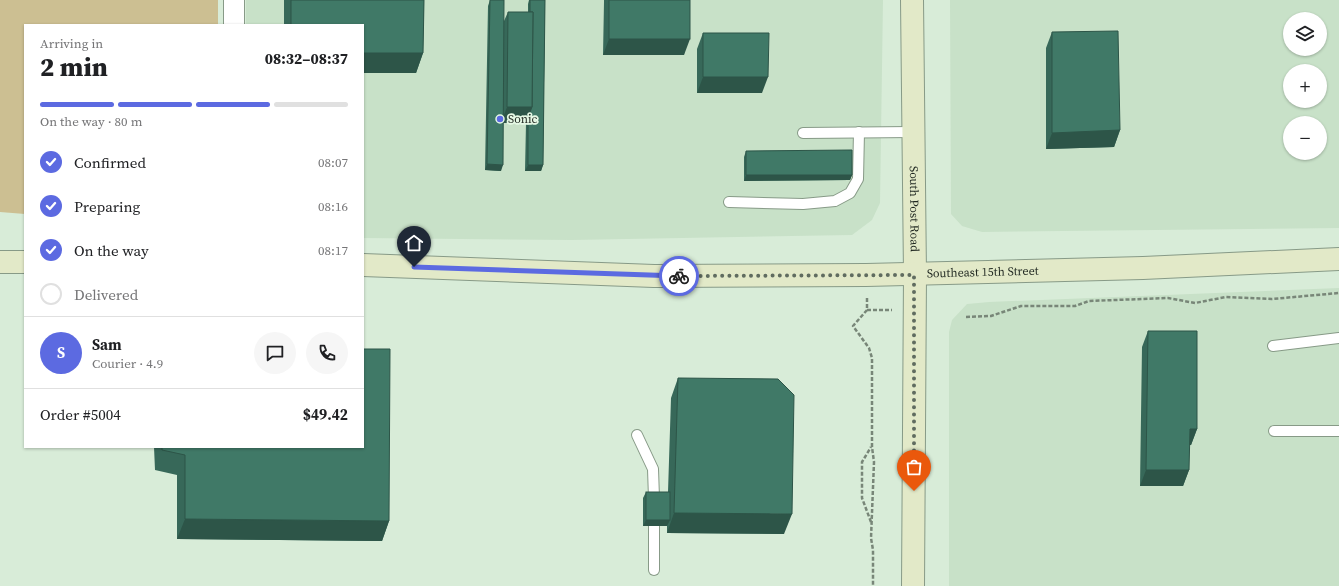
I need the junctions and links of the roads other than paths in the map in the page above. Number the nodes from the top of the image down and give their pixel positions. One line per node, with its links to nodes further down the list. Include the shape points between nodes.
1 (234, 0): 3 (street)
2 (912, 0): 5 (main road, South Post Road)
3 (234, 24)
4 (859, 132): 5 (lane); 6 (lane); 7 (lane, via 858,179 850,193 835,201 803,204)
5 (913, 132): 12 (main road, South Post Road)
6 (803, 133)
7 (729, 202)
8 (1339, 259): 12 (main road, Southeast 15th Street)
9 (0, 262): 10 (main road)
10 (24, 262)
11 (364, 265): 12 (main road, Southeast 15th Street, via 654,276)
12 (914, 275): 21 (main road, South Post Road)
13 (1339, 338): 14 (lane)
14 (1273, 346)
15 (1274, 431): 16 (lane)
16 (1339, 431)
17 (637, 435): 18 (lane, via 653,469)
18 (654, 498)
19 (654, 526): 20 (lane)
20 (654, 570)
21 (913, 586)

